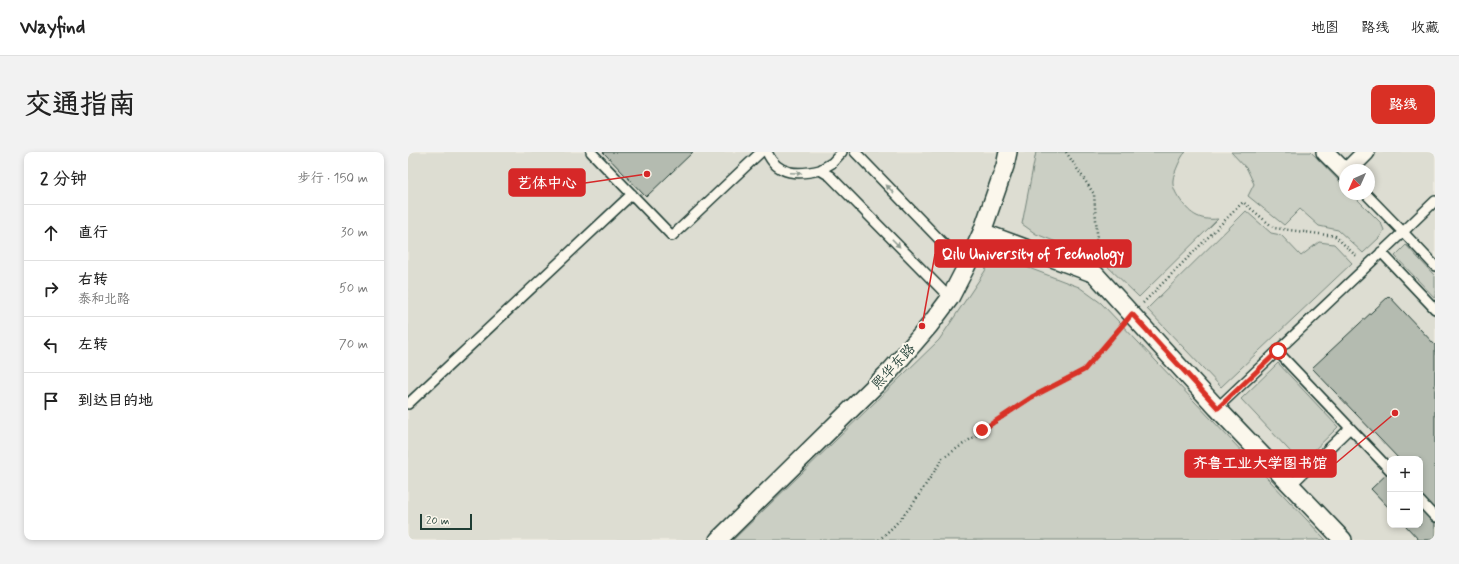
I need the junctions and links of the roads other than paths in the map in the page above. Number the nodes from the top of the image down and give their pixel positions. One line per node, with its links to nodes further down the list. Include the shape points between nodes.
1 (591, 152): 12 (lane)
2 (761, 152): 12 (lane, via 672,236)
3 (766, 152): 11 (lane, one-way to 11, via 778,167 789,173 805,174)
4 (842, 152): 11 (lane, via 832,163)
5 (855, 152): 19 (lane, one-way to 5)
6 (1008, 152): 15 (street, 熙华东路)
7 (1325, 152): 10 (street)
8 (1366, 152): 9 (street)
9 (1354, 164)
10 (1339, 166)
11 (820, 170): 20 (lane, one-way to 20, via 830,176)
12 (632, 194): 23 (lane)
13 (1372, 200): 16 (lane)
14 (1435, 201): 16 (lane)
15 (982, 232): 19 (street, 熙华东路); 24 (street, via 1095,274)
16 (1403, 232): 17 (lane); 18 (lane)
17 (1381, 252): 21 (lane); 22 (lane)
18 (1435, 266)
19 (966, 267): 20 (street, 熙华东路)
20 (950, 298): 30 (street, 熙华东路, via 891,370)
21 (1435, 309)
22 (1278, 351): 24 (lane); 25 (lane)
23 (408, 404)
24 (1218, 408): 27 (street)
25 (1350, 428): 26 (lane); 27 (lane)
26 (1387, 467)
27 (1291, 485): 31 (street)
28 (1423, 505): 29 (lane)
29 (1435, 517)
30 (718, 540)
31 (1343, 540)

